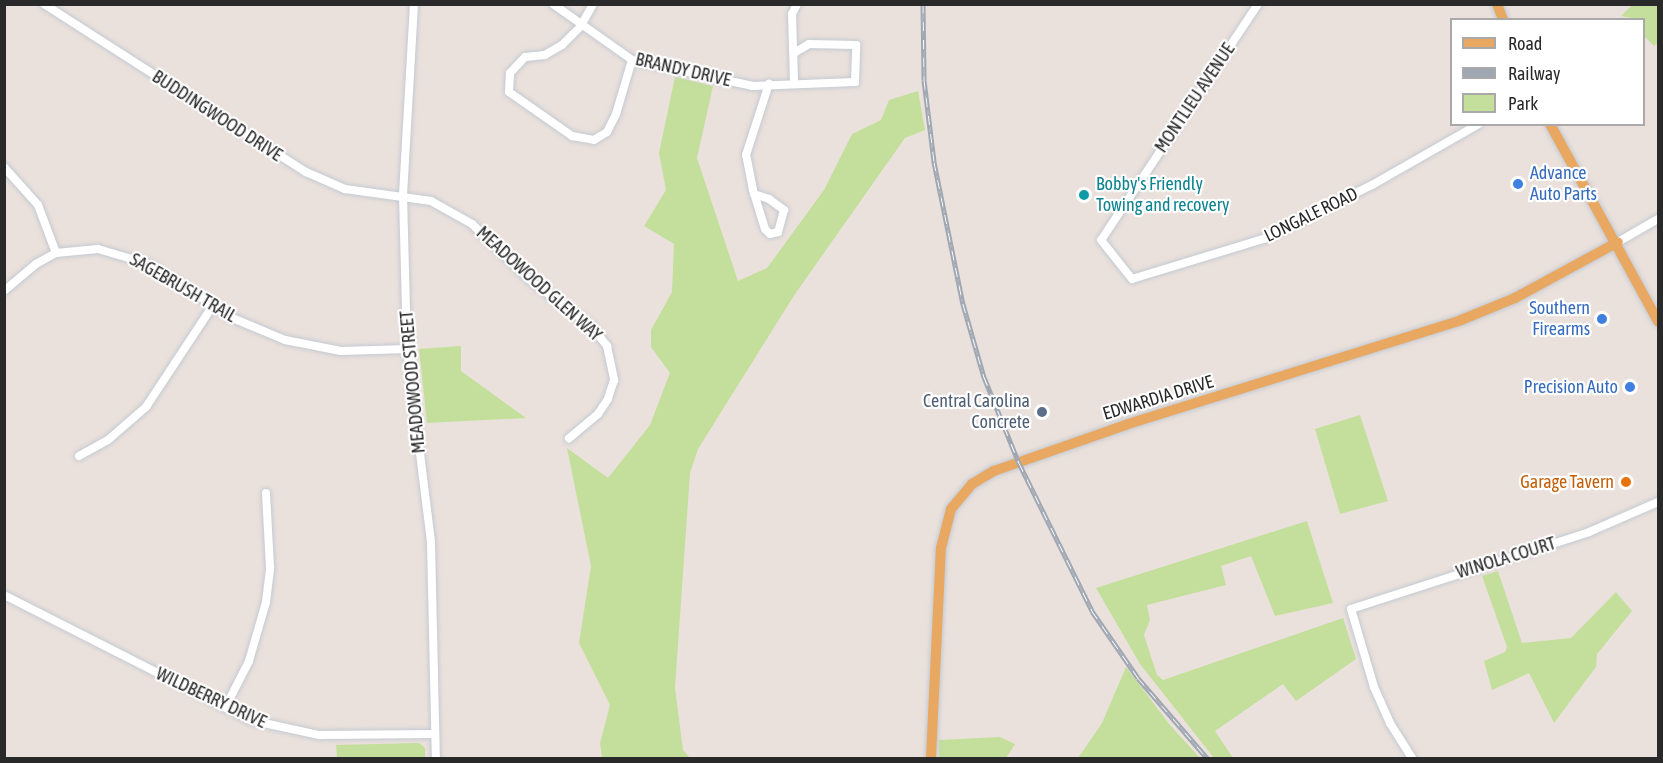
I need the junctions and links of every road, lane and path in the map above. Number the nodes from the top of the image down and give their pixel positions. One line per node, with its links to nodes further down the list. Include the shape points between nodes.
1 (44, 4): 16 (street, BUDDINGWOOD DRIVE, via 306,172 345,189)
2 (414, 4): 16 (street, MEADOWOOD STREET)
3 (554, 4): 7 (street, BRANDY DRIVE)
4 (593, 4): 7 (street)
5 (797, 4): 8 (street, via 792,14)
6 (1258, 4): 20 (street, MONTLIEU AVENUE, via 1101,240)
7 (581, 26): 9 (street, BRANDY DRIVE); 9 (street, via 545,55 525,57 510,73 509,92 572,136 594,140 607,132 616,114)
8 (794, 54): 10 (street); 10 (street, BRANDY DRIVE, via 809,44 856,45 855,82)
9 (632, 60): 11 (street, BRANDY DRIVE, via 753,86)
10 (794, 81): 11 (street, BRANDY DRIVE)
11 (769, 84): 15 (street, via 746,155)
12 (1475, 126): 20 (street, LONGALE ROAD, via 1372,185 1266,238)
13 (1551, 126): 18 (main road)
14 (4, 167): 19 (street, via 38,205)
15 (754, 194): 15 (street, via 765,229 770,234 778,232 784,210 769,198)
16 (403, 195): 24 (street, MEADOWOOD STREET); 25 (street, MEADOWOOD GLEN WAY, via 431,201 460,214 530,280 591,326 603,340 613,363 611,391 598,414)
17 (1659, 219): 18 (street)
18 (1618, 242): 23 (main road); 33 (main road, EDWARDIA DRIVE, via 1515,298 1461,320 1128,424 994,471 972,484 951,509 941,548)
19 (56, 253): 21 (street, SAGEBRUSH TRAIL); 22 (street, SAGEBRUSH TRAIL, via 98,249 127,255 149,264)
20 (1132, 279)
21 (4, 291)
22 (212, 307): 24 (street, SAGEBRUSH TRAIL, via 256,329 313,347 370,352); 26 (street, via 146,406 108,440)
23 (1659, 321)
24 (407, 349): 31 (street, MEADOWOOD STREET, via 431,543)
25 (569, 438)
26 (79, 456)
27 (266, 493): 30 (street, via 270,567 266,602 249,661)
28 (1659, 502): 34 (street, WINOLA COURT, via 1589,532 1351,609 1374,687)
29 (4, 595): 30 (street, WILDBERRY DRIVE)
30 (225, 708): 31 (street, WILDBERRY DRIVE, via 277,728 319,735)
31 (435, 734): 32 (street, MEADOWOOD STREET)
32 (436, 759)
33 (931, 759)
34 (1412, 759)

